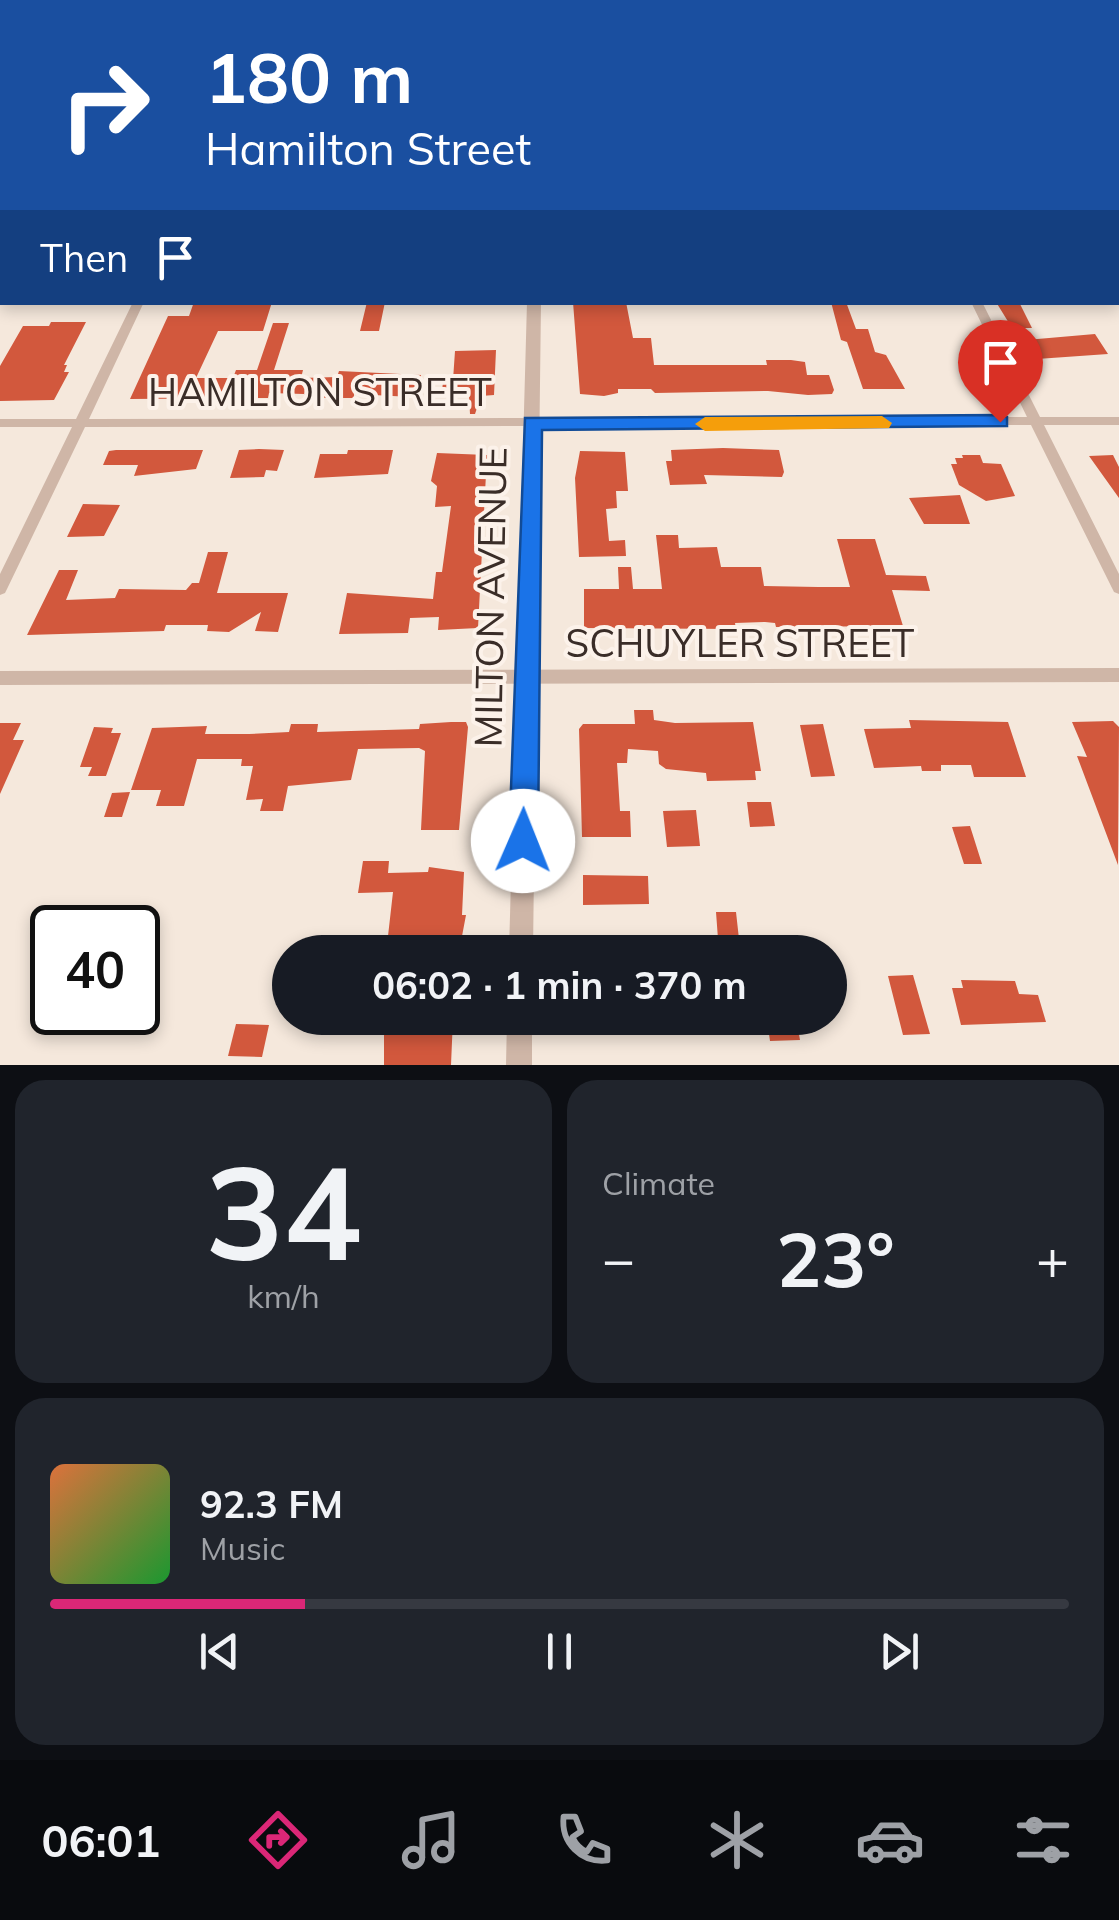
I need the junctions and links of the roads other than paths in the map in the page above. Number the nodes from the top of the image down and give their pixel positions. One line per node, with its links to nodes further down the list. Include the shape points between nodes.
1 (138, 305): 7 (street)
2 (534, 305): 8 (street, MILTON AVENUE)
3 (977, 305): 4 (street)
4 (1034, 421): 5 (street, HAMILTON STREET); 8 (street, HAMILTON STREET); 9 (street)
5 (1119, 421)
6 (0, 423): 7 (street, HAMILTON STREET)
7 (80, 423): 8 (street, HAMILTON STREET); 10 (street)
8 (532, 423): 11 (street, MILTON AVENUE)
9 (1119, 588)
10 (0, 590)
11 (526, 675): 12 (street, SCHUYLER STREET); 13 (street, SCHUYLER STREET); 14 (street, MILTON AVENUE)
12 (1119, 675)
13 (0, 678)
14 (521, 935)
15 (520, 1035): 16 (street)
16 (519, 1065)

